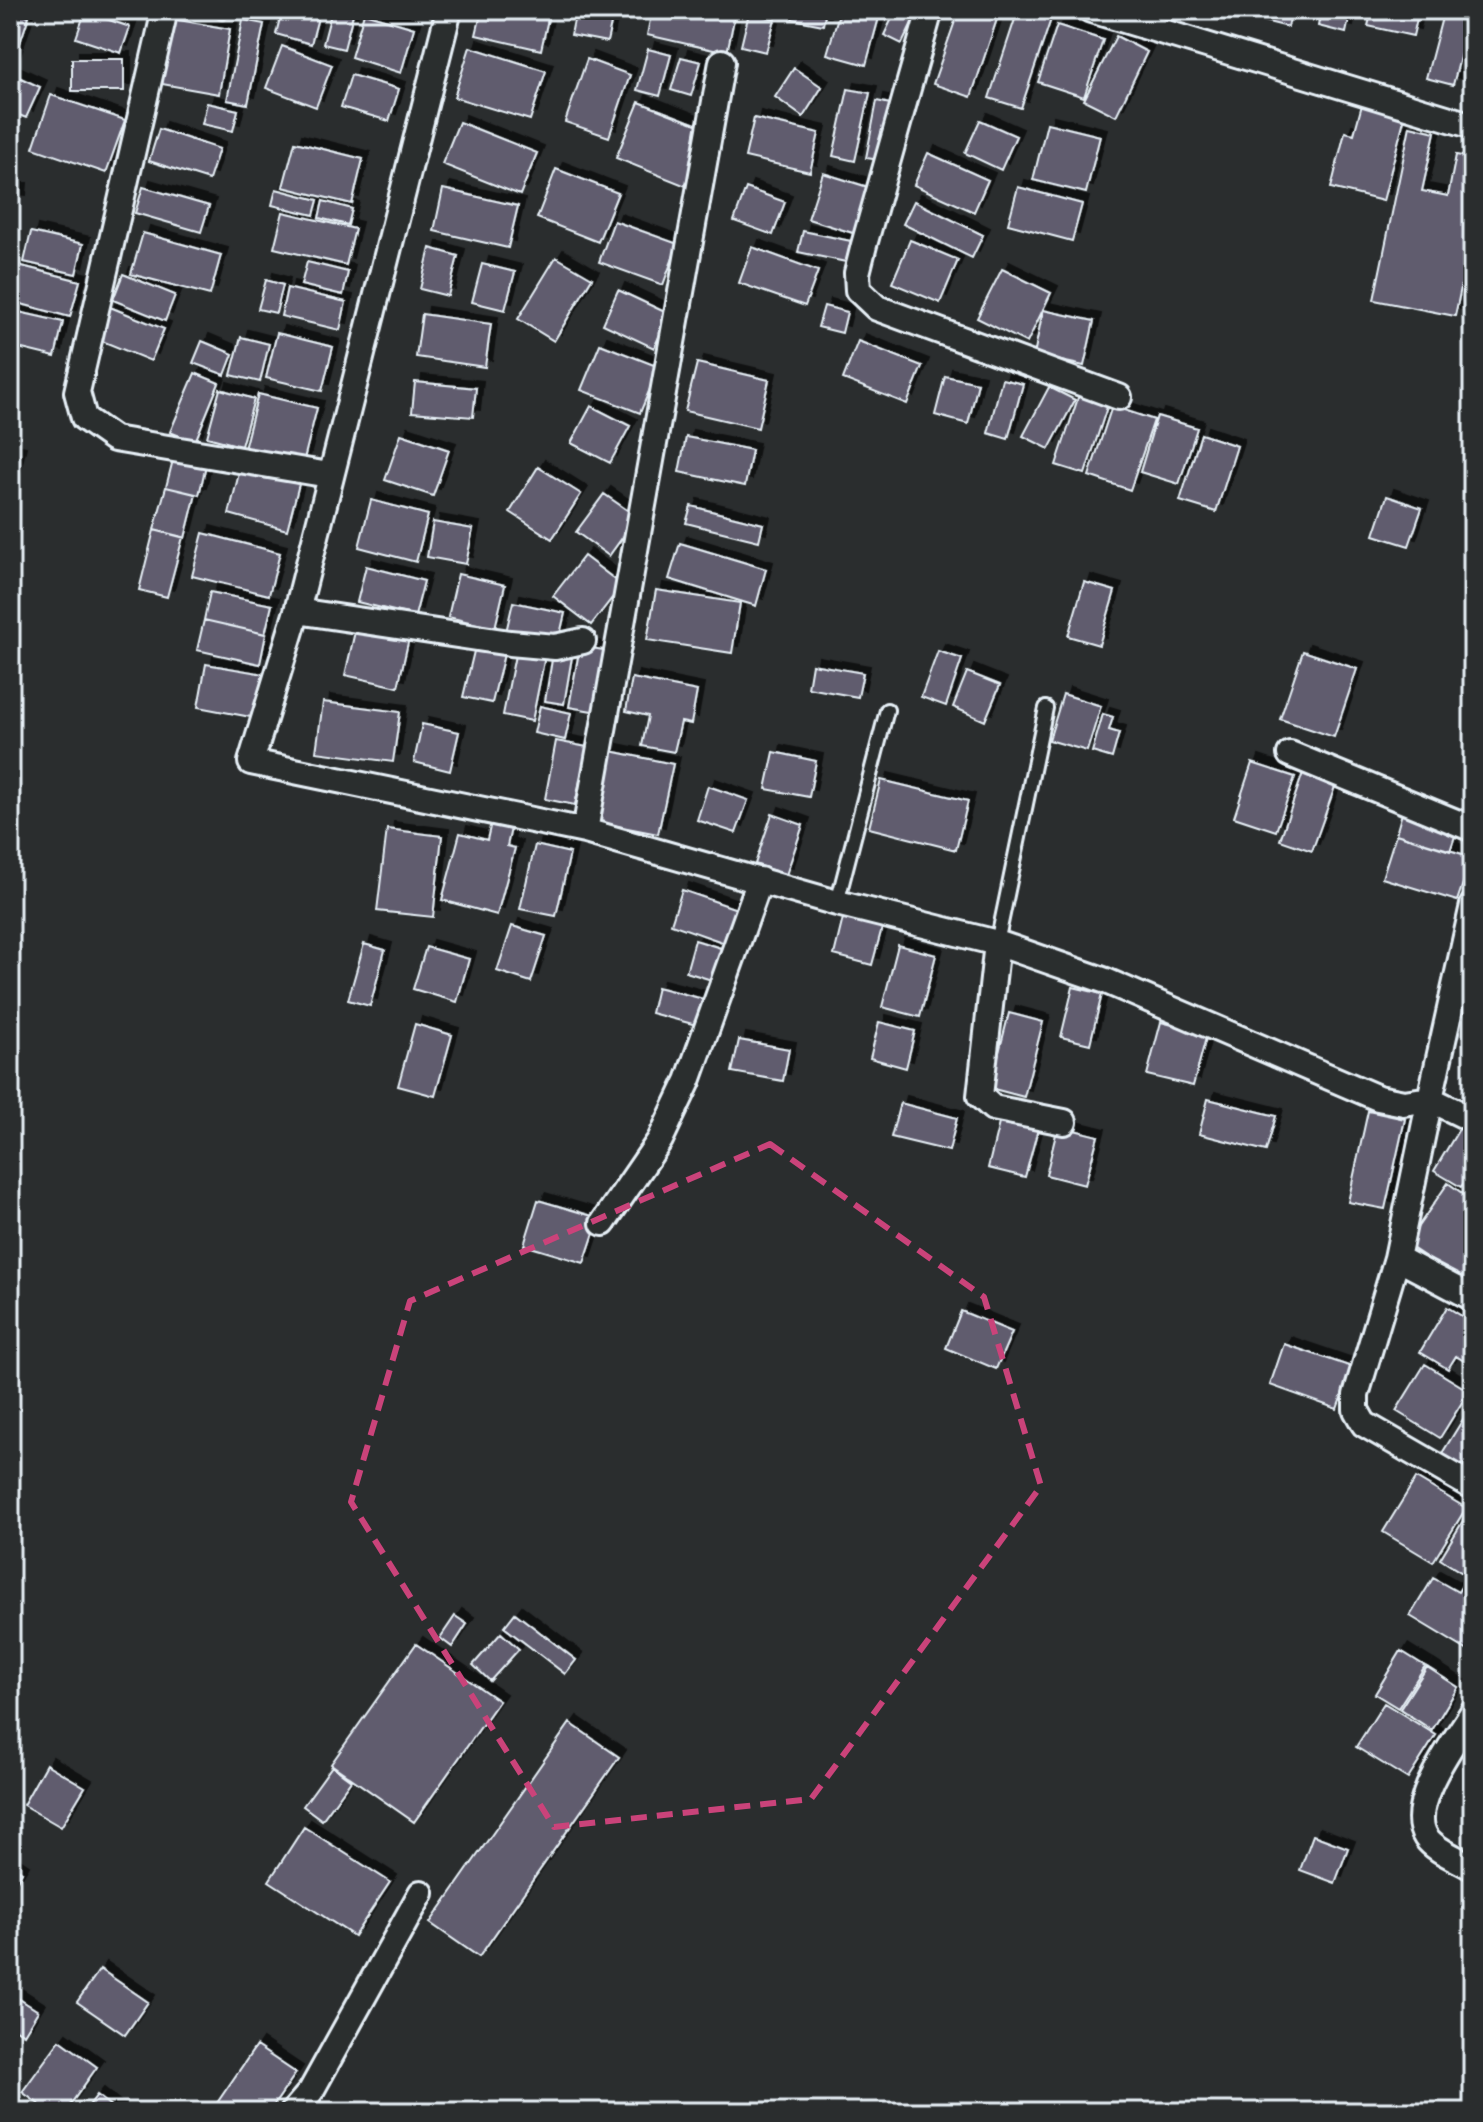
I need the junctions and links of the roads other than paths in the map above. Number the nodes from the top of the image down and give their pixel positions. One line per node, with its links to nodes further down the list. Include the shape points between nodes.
1 (165, 10): 8 (street, via 77,392 84,418 114,439)
2 (449, 10): 8 (street)
3 (930, 10): 7 (street, via 864,245 858,290 877,308)
4 (1091, 10): 6 (street)
5 (722, 62): 15 (street)
6 (1473, 126)
7 (1119, 397)
8 (329, 475): 9 (street)
9 (297, 611): 10 (street, via 510,643 555,647); 15 (street, via 251,762)
10 (583, 641)
11 (1046, 708): 19 (lane)
12 (887, 710): 17 (lane)
13 (1290, 754): 14 (street)
14 (1473, 829)
15 (585, 831): 16 (street)
16 (760, 880): 17 (street); 23 (street, via 688,1081 660,1140)
17 (837, 903): 19 (street)
18 (1473, 905): 20 (street)
19 (997, 943): 20 (street, via 1106,981 1378,1098 1404,1103); 22 (street, via 980,1096 993,1108)
20 (1430, 1099): 21 (street); 24 (street)
21 (1473, 1120)
22 (1064, 1122)
23 (603, 1223)
24 (1397, 1258): 25 (street); 26 (street, via 1356,1410 1372,1430)
25 (1473, 1298)
26 (1473, 1487)
27 (1473, 1712): 28 (street, via 1424,1796 1420,1817 1427,1840)
28 (1473, 1868)
29 (421, 1893): 30 (street, via 311,2091)
30 (293, 2112)

